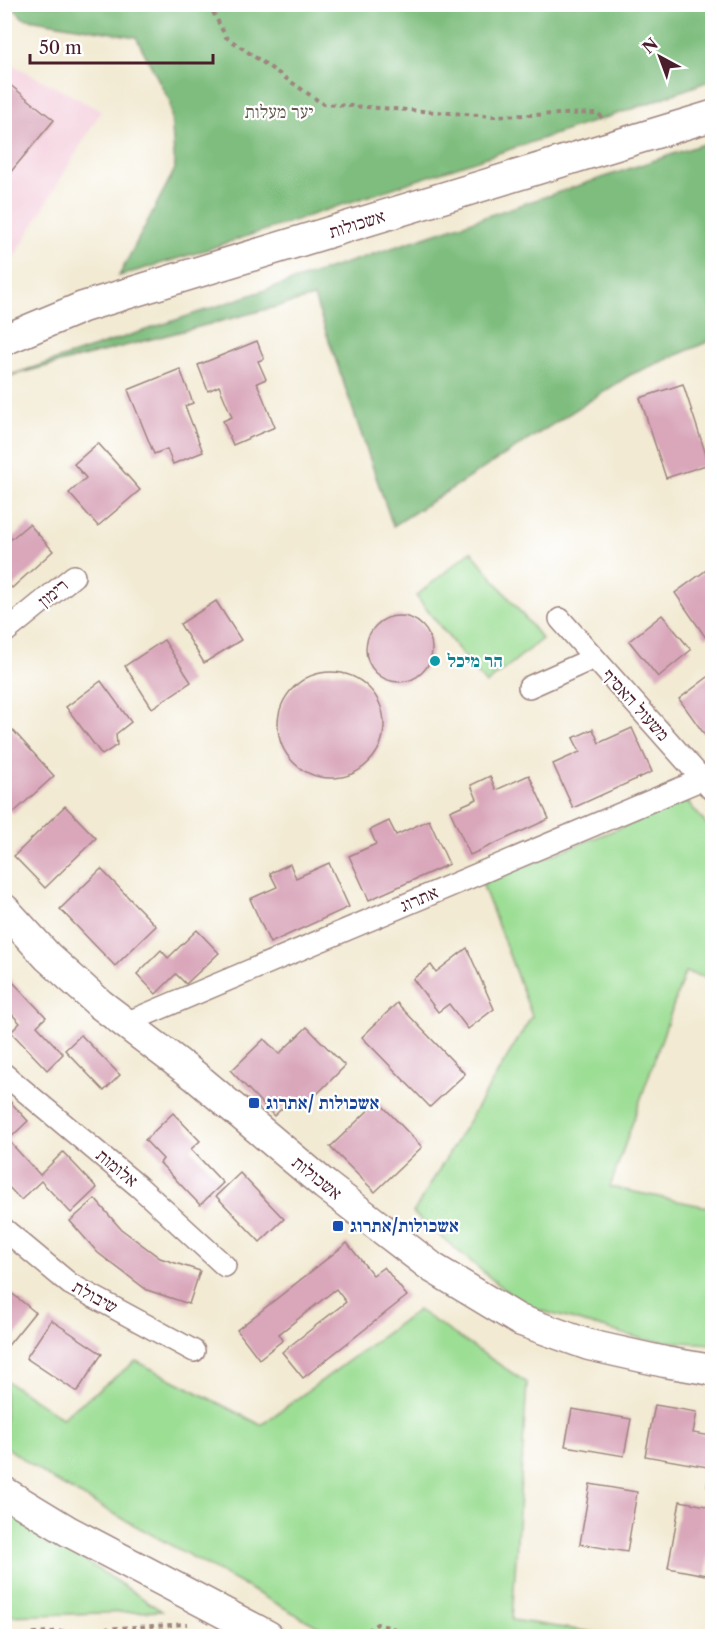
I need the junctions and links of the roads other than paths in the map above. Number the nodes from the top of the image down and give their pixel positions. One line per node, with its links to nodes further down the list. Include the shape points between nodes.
1 (712, 116): 2 (street, אשכולות, via 83,307)
2 (4, 340)
3 (74, 576): 5 (street, רימון)
4 (560, 620): 6 (street, משעול האסיף)
5 (4, 633)
6 (594, 658): 7 (street); 8 (street, משעול האסיף)
7 (530, 687)
8 (709, 782): 10 (street, אתרוג)
9 (4, 909): 10 (street, אשכולות, via 48,957)
10 (126, 1023): 15 (street, אשכולות, via 433,1268 519,1320 590,1345)
11 (4, 1074): 13 (street, אלומות, via 138,1186)
12 (4, 1229): 14 (street, שיבולת, via 70,1284)
13 (225, 1266)
14 (194, 1351)
15 (712, 1370)
16 (4, 1492): 17 (street, via 68,1531)
17 (268, 1636)

